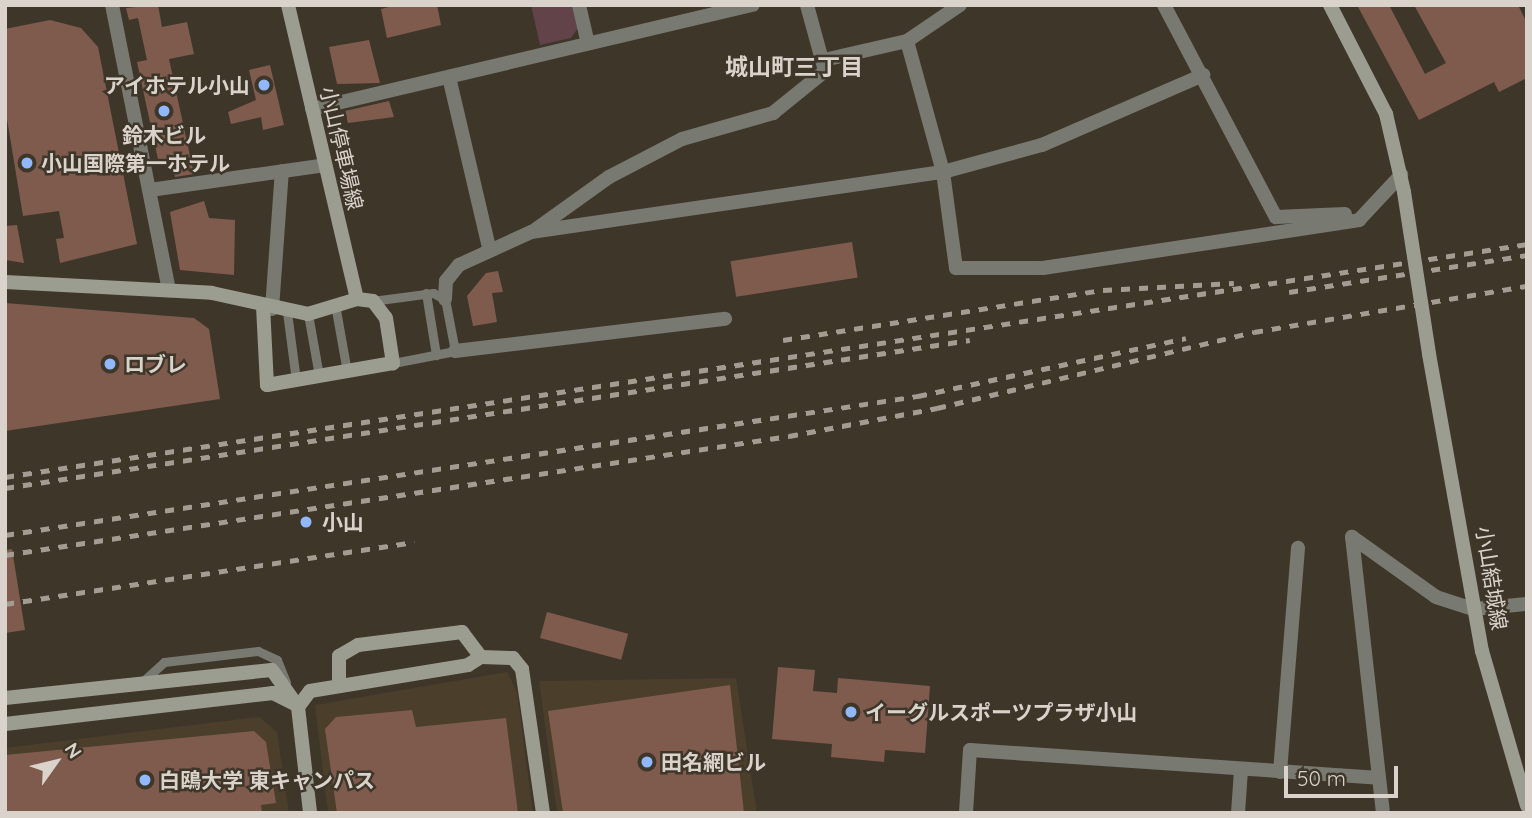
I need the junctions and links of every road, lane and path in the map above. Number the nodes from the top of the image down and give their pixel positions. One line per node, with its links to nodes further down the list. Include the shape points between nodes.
1 (112, 5): 19 (street)
2 (288, 5): 14 (street, 小山停車場線)
3 (579, 5): 9 (street)
4 (753, 5): 9 (street)
5 (807, 5): 11 (street)
6 (960, 5): 10 (street)
7 (1164, 5): 12 (street)
8 (1330, 5): 18 (street, via 1386,114)
9 (587, 41): 13 (street)
10 (906, 41): 11 (street); 17 (street)
11 (824, 60): 21 (street, via 825,71 773,113 682,139 610,177)
12 (1203, 75): 17 (street, via 1042,145); 20 (street, via 1276,216)
13 (449, 77): 14 (street); 22 (street)
14 (312, 109): 15 (street, 小山停車場線)
15 (325, 165): 16 (street); 26 (street, 小山停車場線)
16 (282, 171): 19 (street); 28 (street)
17 (943, 172): 20 (street, via 956,268 1043,268); 21 (street)
18 (1402, 176): 20 (street); 40 (street, 小山結城線, bridge)
19 (150, 190): 24 (street)
20 (1359, 220)
21 (531, 233): 22 (street)
22 (489, 248): 27 (street, via 459,265 446,281)
23 (5, 282): 24 (street)
24 (169, 290): 28 (street, via 228,295)
25 (426, 293): 26 (lane); 27 (lane); 33 (lane)
26 (356, 299): 29 (street); 34 (street, via 382,309)
27 (444, 299): 32 (lane)
28 (274, 309): 30 (street); 37 (lane); 37 (street, via 267,385)
29 (336, 310): 30 (street); 35 (lane)
30 (308, 314): 36 (lane)
31 (725, 318): 32 (street)
32 (455, 352): 33 (lane)
33 (436, 355): 34 (lane)
34 (393, 363): 35 (street)
35 (347, 372): 36 (street)
36 (320, 376): 37 (street)
37 (296, 380)
38 (1298, 548): 47 (street)
39 (1527, 604): 40 (street)
40 (1474, 609): 48 (street, via 1436,597 1352,537); 49 (street, 小山結城線)
41 (481, 657): 42 (street, via 468,665); 42 (street, via 462,632 358,645 339,656); 51 (street, via 507,656 522,669)
42 (338, 685): 44 (street, via 310,691)
43 (5, 698): 44 (street, via 262,668 287,684)
44 (298, 707): 45 (street, via 273,693); 50 (street)
45 (5, 724)
46 (1241, 770): 47 (street); 52 (street, via 970,750); 53 (street)
47 (1280, 772): 48 (street)
48 (1379, 778): 54 (street)
49 (1527, 806)
50 (310, 813)
51 (543, 813)
52 (965, 813)
53 (1237, 813)
54 (1383, 813)

